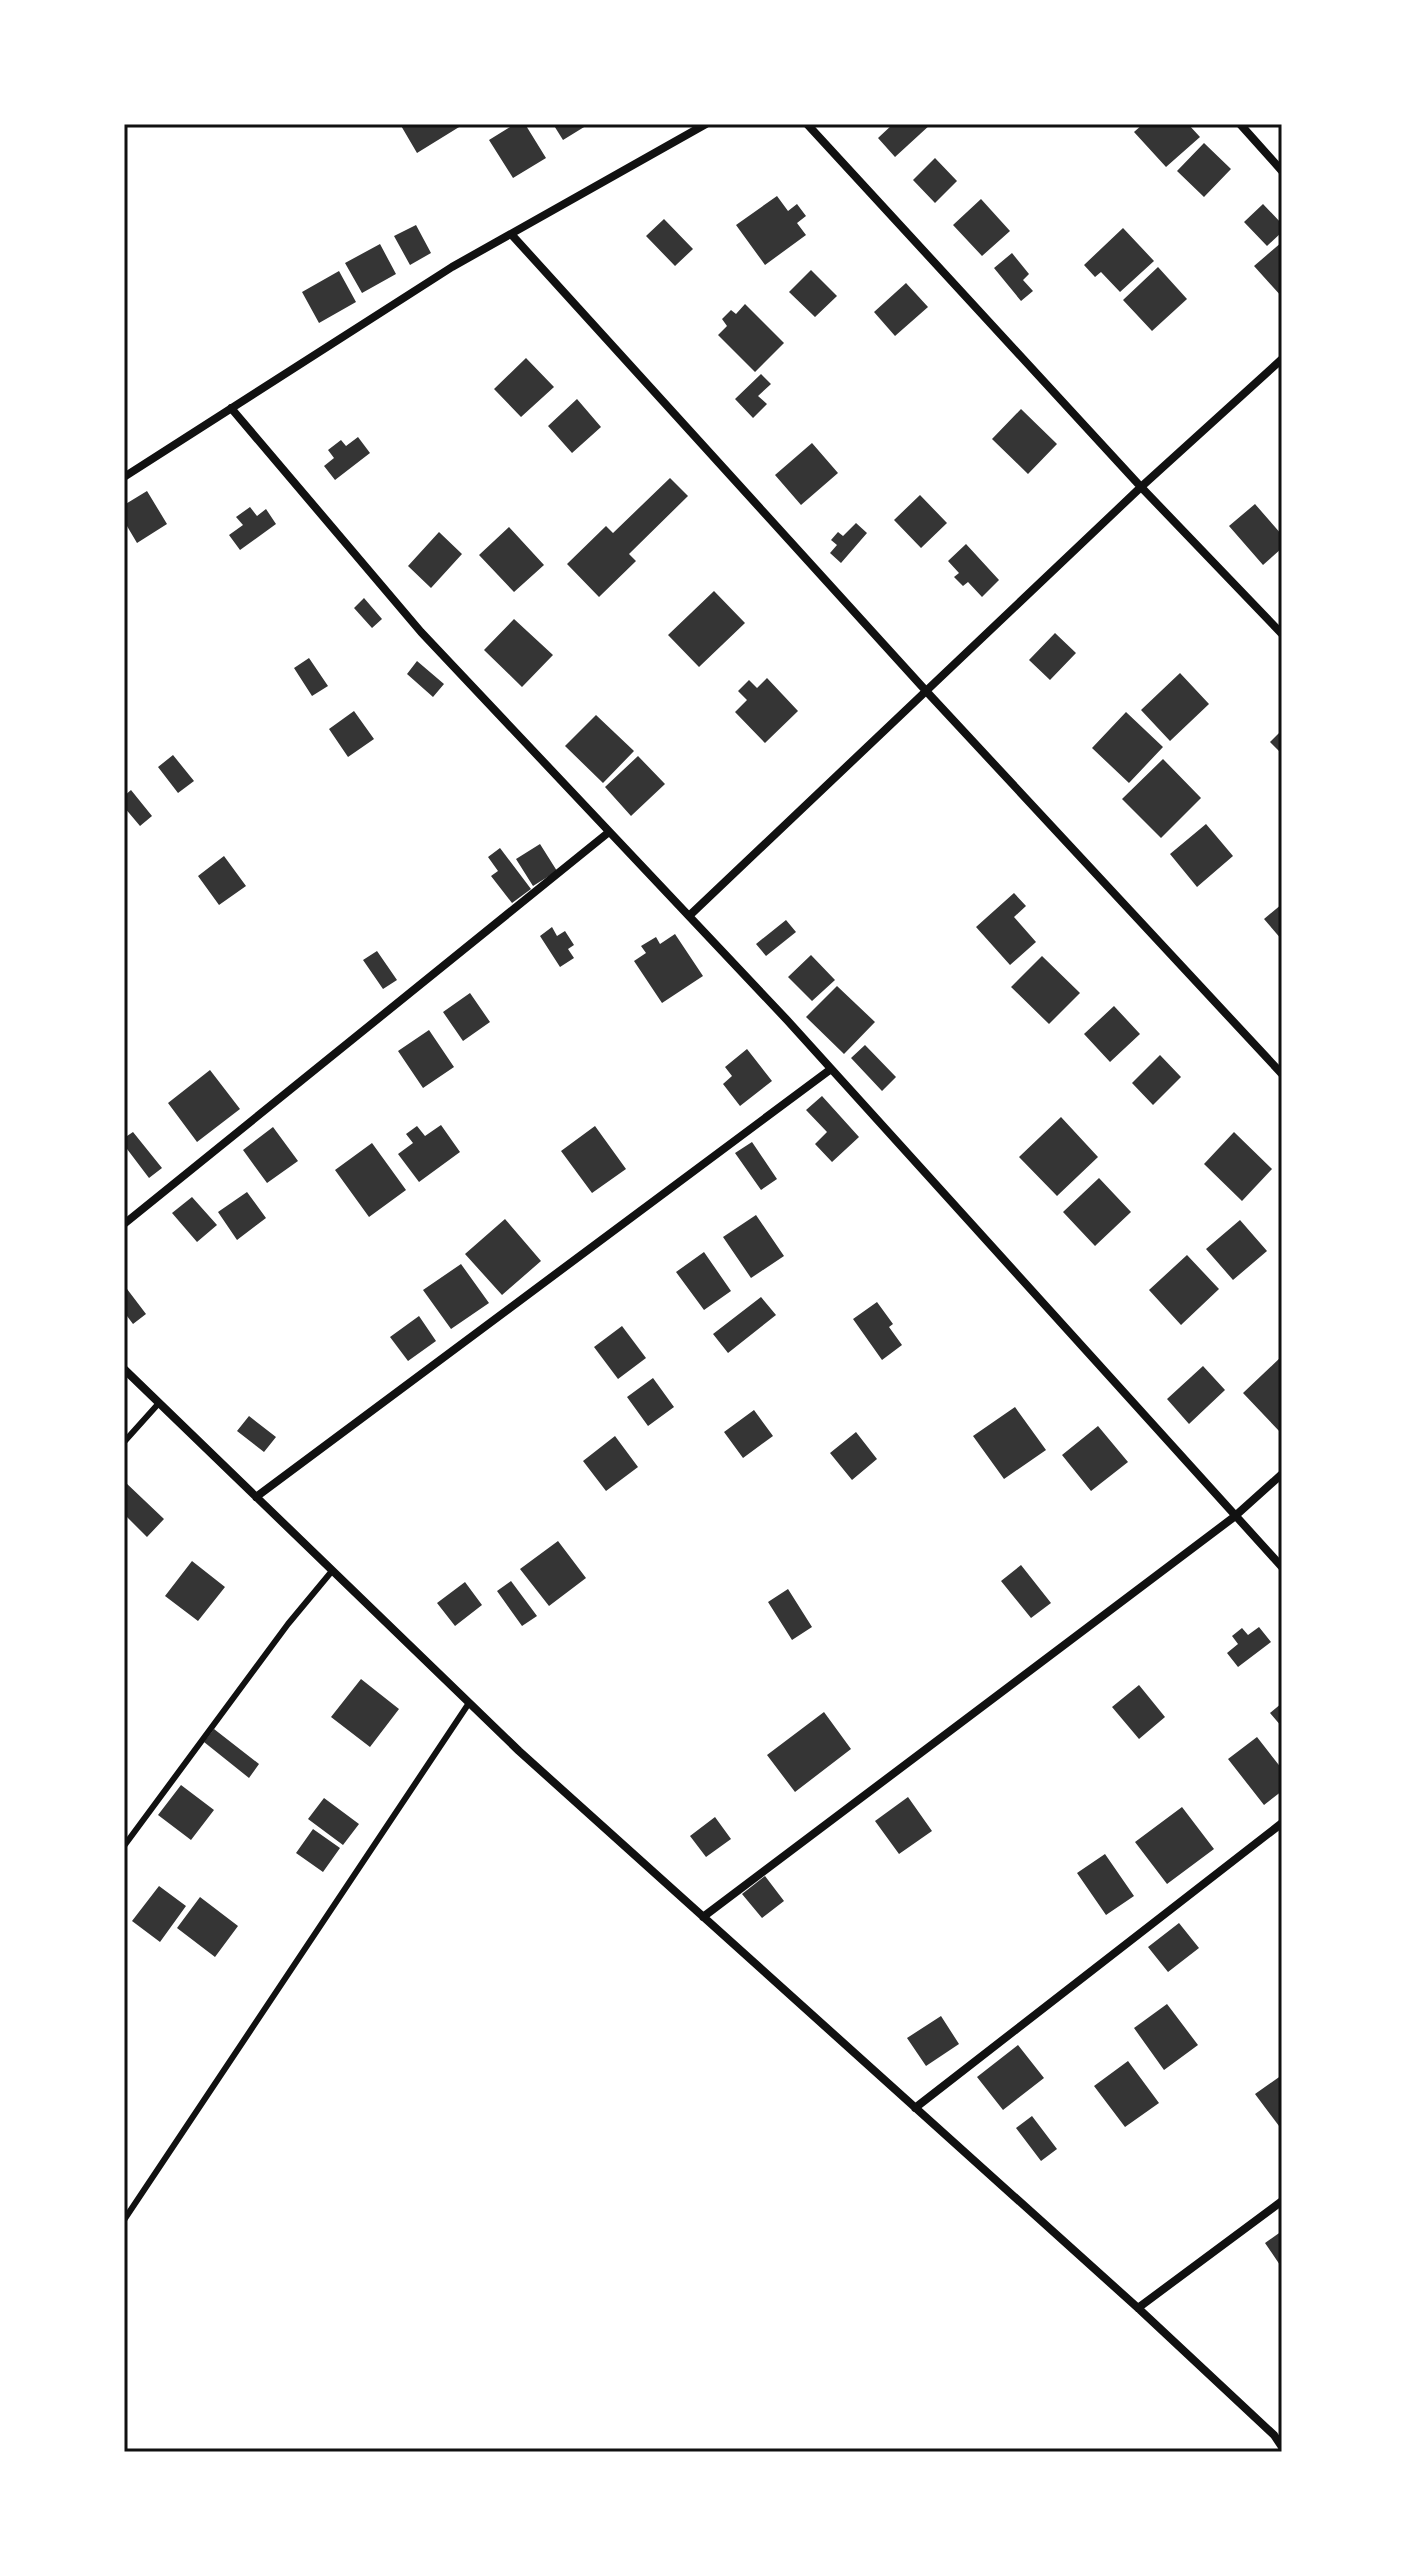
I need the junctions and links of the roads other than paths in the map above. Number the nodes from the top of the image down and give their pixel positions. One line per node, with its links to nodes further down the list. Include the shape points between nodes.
1 (706, 124): 5 (street)
2 (807, 124): 9 (street)
3 (1240, 124): 4 (street)
4 (1282, 171)
5 (511, 234): 7 (street); 11 (street)
6 (1282, 359): 9 (street)
7 (231, 408): 8 (street); 12 (street, via 421,632)
8 (124, 477)
9 (1141, 487): 10 (street); 11 (street)
10 (1282, 634)
11 (927, 692): 13 (street); 15 (street)
12 (609, 832): 13 (street); 16 (street)
13 (689, 916): 14 (street)
14 (831, 1069): 21 (street); 22 (street)
15 (1282, 1074)
16 (124, 1224)
17 (124, 1369): 18 (street)
18 (159, 1403): 19 (lane); 21 (street)
19 (124, 1442)
20 (1282, 1474): 22 (street)
21 (256, 1497): 24 (street)
22 (1234, 1517): 23 (street); 28 (street)
23 (1282, 1567)
24 (332, 1571): 25 (street); 27 (lane)
25 (469, 1703): 28 (street); 31 (lane)
26 (1282, 1823): 29 (street)
27 (124, 1846)
28 (703, 1917): 29 (street)
29 (915, 2108): 32 (street)
30 (1282, 2201): 32 (street)
31 (124, 2220)
32 (1138, 2308): 33 (street)
33 (1282, 2447)

